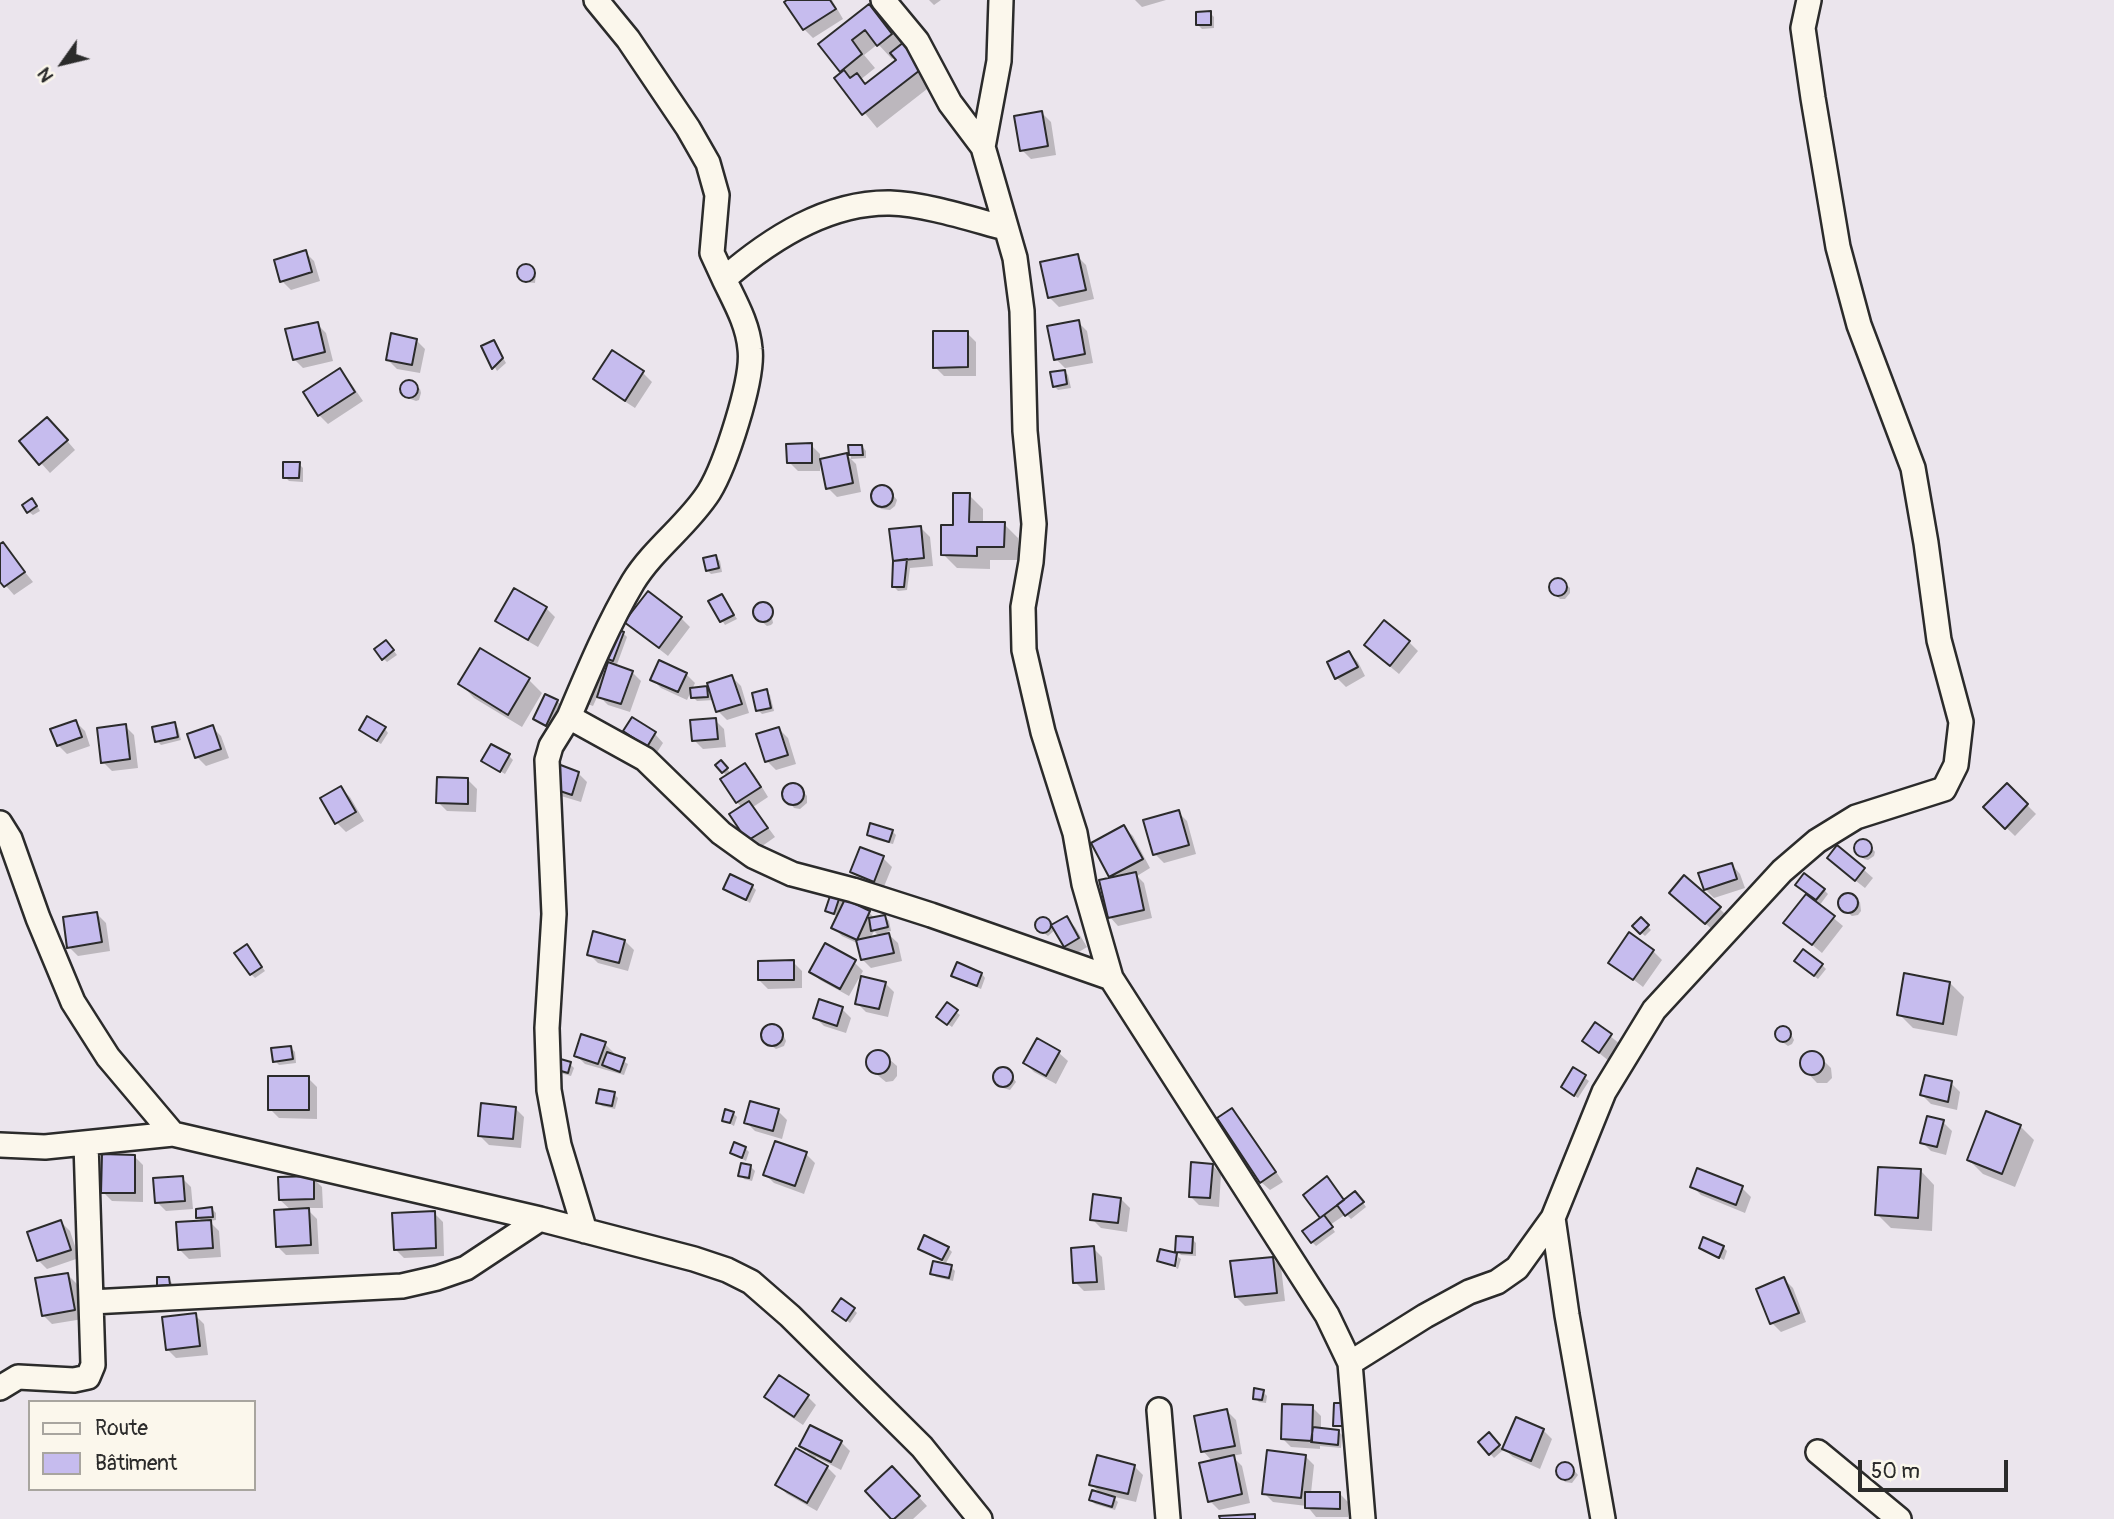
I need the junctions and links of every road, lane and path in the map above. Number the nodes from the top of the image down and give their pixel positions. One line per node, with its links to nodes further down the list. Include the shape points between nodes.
1 (596, 0): 7 (street, via 628,39 708,163 717,195 712,253)
2 (883, 0): 5 (street, via 917,41 950,103)
3 (1000, 0): 5 (street, via 999,61)
4 (1809, 0): 14 (street, via 1803,28 1838,247 1859,325 1913,468 1939,640 1961,722 1956,765 1944,789 1856,817 1817,841 1782,871 1699,959 1654,1010 1604,1092)
5 (983, 147): 6 (street)
6 (1005, 228): 7 (street, via 892,203 859,205 788,231); 10 (street, via 1015,258 1022,312 1025,431 1034,524 1023,607 1024,650)
7 (724, 279): 8 (street, via 744,320 751,351 726,455 709,492 633,582)
8 (569, 717): 10 (street, via 645,759 721,833 753,856 792,874 931,915); 16 (street, via 547,760 554,914 547,1028 549,1090 559,1145)
9 (0, 823): 11 (street, via 73,1002 108,1057)
10 (1111, 978): 18 (street, via 1327,1315)
11 (173, 1134): 12 (street); 15 (street)
12 (86, 1143): 13 (street); 17 (street)
13 (0, 1145)
14 (1553, 1218): 18 (street, via 1517,1268 1424,1316); 25 (street)
15 (540, 1219): 16 (street); 17 (street, via 466,1268 402,1286)
16 (585, 1231): 22 (street, via 694,1259 751,1282 922,1447)
17 (91, 1302): 19 (street, via 93,1365 88,1377 18,1377)
18 (1350, 1363): 24 (street)
19 (0, 1388)
20 (1159, 1410): 23 (street)
21 (1818, 1452): 26 (street)
22 (980, 1519)
23 (1168, 1519)
24 (1363, 1519)
25 (1603, 1519)
26 (1899, 1519)

